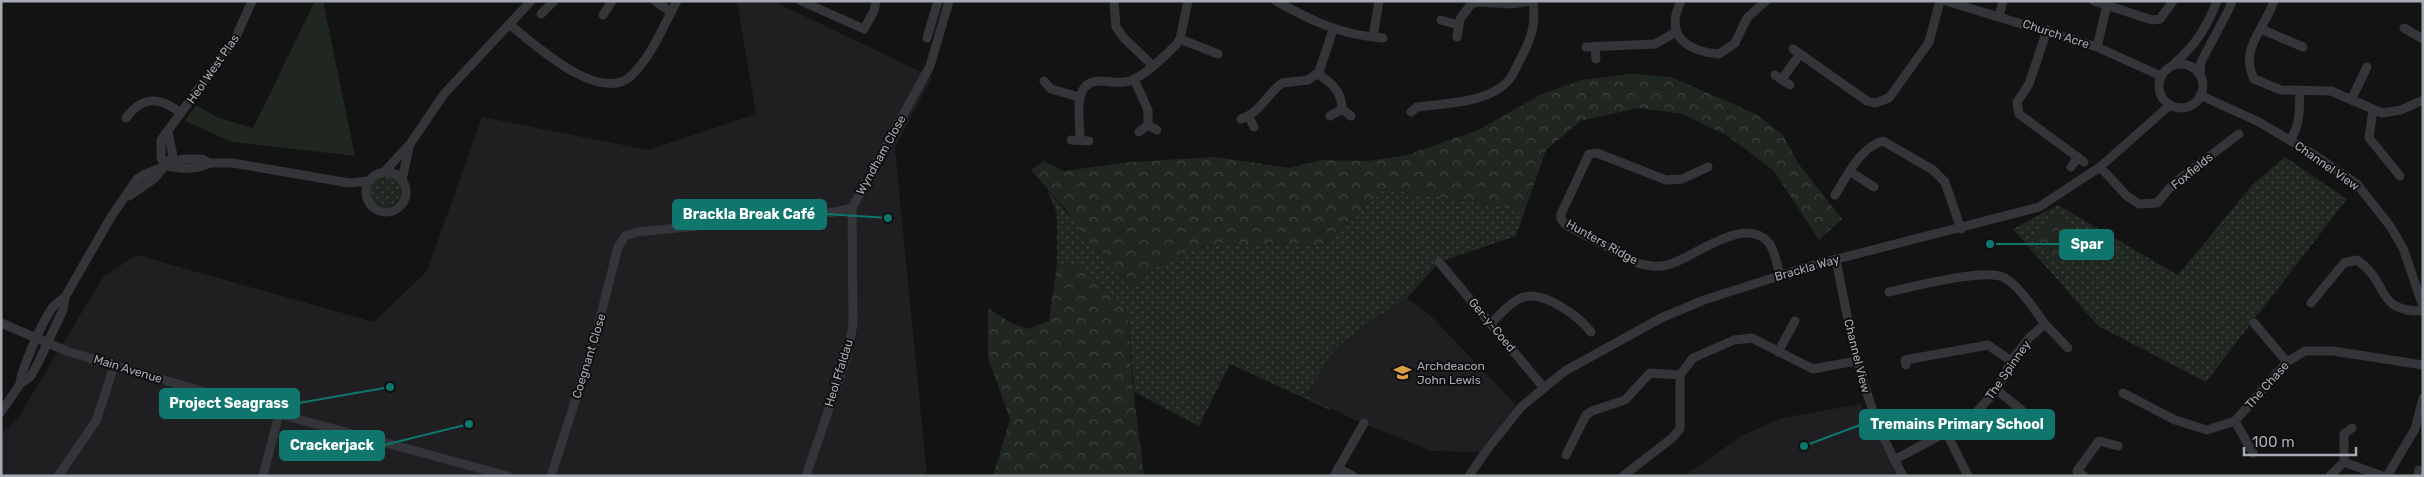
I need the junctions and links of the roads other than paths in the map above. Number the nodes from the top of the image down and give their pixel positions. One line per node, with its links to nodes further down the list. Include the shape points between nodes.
1 (252, 1): 67 (street, Heol West Plas, via 235,39)
2 (531, 1): 32 (street)
3 (554, 1): 28 (street)
4 (612, 1): 29 (street)
5 (655, 1): 27 (street)
6 (677, 1): 27 (street)
7 (801, 1): 8 (street, via 864,29)
8 (876, 1)
9 (938, 1): 40 (street)
10 (949, 1): 92 (street, Wyndham Close, via 930,66)
11 (1114, 1): 49 (street, via 1116,26)
12 (1188, 1): 43 (street)
13 (1276, 1): 36 (street)
14 (1379, 1): 41 (street)
15 (1531, 1): 33 (street, via 1471,4); 66 (street, via 1534,29 1510,78 1492,91 1418,107)
16 (1681, 1): 38 (street, via 1674,20)
17 (1940, 1): 56 (street, via 1929,42 1883,102 1867,101 1796,52)
18 (1946, 1): 30 (street, Church Acre)
19 (2003, 1): 30 (street)
20 (2094, 1): 26 (street)
21 (2172, 1): 26 (street, via 2160,19 2152,20)
22 (2217, 1): 50 (street, via 2204,32)
23 (2232, 1): 53 (street, via 2201,62)
24 (2274, 1): 35 (street)
25 (1763, 2): 38 (street, via 1747,18 1735,43 1719,54 1697,50)
26 (2107, 6): 45 (street)
27 (671, 12): 32 (street, via 643,62 629,78 611,84 565,68)
28 (541, 14)
29 (602, 15)
30 (1999, 16): 37 (street, Church Acre)
31 (1441, 20): 33 (street)
32 (509, 24): 78 (street, via 444,94)
33 (1458, 25): 39 (street)
34 (2404, 28): 44 (street)
35 (2261, 29): 46 (street); 58 (street, via 2247,57 2254,79 2281,90)
36 (1334, 30): 41 (street); 52 (street)
37 (2047, 30): 45 (street, Church Acre); 81 (street, via 2029,84 2017,102 2017,108 2023,119 2081,160)
38 (1676, 32): 48 (street, via 1655,44 1591,46)
39 (1457, 37)
40 (927, 38)
41 (1373, 38): 42 (street)
42 (1383, 38)
43 (1180, 39): 47 (street); 49 (street)
44 (2423, 39)
45 (2097, 47): 54 (street, Church Acre)
46 (2302, 47)
47 (1212, 55)
48 (1596, 59)
49 (1152, 64): 55 (street)
50 (2174, 64): 53 (street, via 2184,64); 54 (street)
51 (2367, 67): 61 (street)
52 (1318, 74): 64 (street, via 1338,92); 72 (street, via 1308,80 1282,83 1258,110 1245,118)
53 (2200, 75): 59 (street)
54 (2162, 76): 63 (street, via 2160,91)
55 (1134, 79): 60 (street, via 1128,82 1096,81); 71 (street, via 1148,110)
56 (1783, 80)
57 (1044, 81): 60 (street, via 1051,90)
58 (2300, 90): 61 (street, via 2331,91); 77 (street, via 2300,115 2296,132)
59 (2200, 95): 63 (street, via 2186,107); 77 (street, Channel View)
60 (1079, 97): 76 (street)
61 (2351, 100): 65 (street)
62 (2423, 100): 65 (street, via 2387,113)
63 (2170, 105): 82 (street, Brackla Way)
64 (1342, 110): 68 (street); 69 (street)
65 (2373, 110): 85 (street, via 2369,138)
66 (1411, 112)
67 (181, 113): 70 (street, via 162,102 150,100 133,108); 79 (street, Heol West Plas, via 168,132 173,156)
68 (1330, 116)
69 (1352, 116)
70 (126, 118)
71 (1148, 125): 73 (street); 74 (street)
72 (1254, 127)
73 (1157, 130)
74 (1139, 132)
75 (2239, 134): 82 (street, Foxfields, via 2174,184 2157,203 2139,204)
76 (1080, 140)
77 (2290, 140): 100 (street, Channel View, via 2356,184 2390,226 2403,248)
78 (410, 144): 83 (street); 86 (street)
79 (166, 166): 88 (street, via 184,169 210,163 233,163); 99 (street, via 151,170 137,180 111,217)
80 (1708, 167): 97 (street, Hunters Ridge, via 1682,179 1666,180 1597,153 1589,154 1561,219 1566,225 1640,264 1660,267 1735,234 1755,234 1769,243)
81 (2071, 167)
82 (2100, 167): 93 (street, Brackla Way, via 2040,207)
83 (385, 171): 86 (street, via 398,175); 87 (street)
84 (1851, 172): 89 (street); 90 (street); 93 (street, via 1864,150 1873,144 1884,141 1895,146 1933,170 1945,182)
85 (2400, 176)
86 (402, 180): 91 (street, via 406,193 396,209 376,209)
87 (369, 181): 88 (street); 91 (street)
88 (349, 183): 91 (street)
89 (1874, 187)
90 (1835, 195)
91 (366, 197)
92 (852, 208): 94 (street, Wyndham Close, via 637,232); 143 (street, Heol Ffaldau, via 853,324 846,356)
93 (1961, 229): 95 (street, Brackla Way)
94 (625, 236): 142 (street, Coegnant Close, via 618,247 594,342)
95 (1836, 259): 97 (street, Brackla Way); 113 (street, Channel View)
96 (1439, 262): 105 (street, Ger-y-Coed)
97 (1780, 275): 121 (street, Brackla Way, via 1661,318 1565,371)
98 (1888, 292): 107 (street, via 1983,274 2003,277 2018,288)
99 (65, 297): 109 (street, via 54,306); 110 (street, via 63,310)
100 (2422, 300)
101 (2311, 303): 102 (street, via 2344,263 2357,260 2368,267 2392,306)
102 (2423, 311)
103 (1795, 320): 112 (street)
104 (1, 323): 109 (street, Main Avenue)
105 (1491, 323): 108 (street, via 1516,300 1529,295 1559,306 1577,317); 121 (street, Ger-y-Coed)
106 (2254, 323): 115 (street)
107 (2045, 324): 111 (street); 114 (street, The Spinney)
108 (1591, 332)
109 (37, 339): 110 (street, Main Avenue); 120 (street, via 21,373)
110 (47, 343): 118 (street, Main Avenue); 120 (street, via 30,376)
111 (2068, 348)
112 (1778, 352): 113 (street, via 1813,369); 119 (street, via 1752,338 1734,340 1693,358)
113 (1856, 361): 136 (street, Channel View, via 1865,393)
114 (2011, 361): 116 (street, via 1988,345 1905,360); 122 (street, The Spinney)
115 (2287, 362): 117 (street, The Chase, via 2305,352 2333,350); 127 (street, The Chase)
116 (1906, 365)
117 (2423, 365)
118 (114, 366): 126 (street, Main Avenue); 139 (street, via 96,421)
119 (1680, 374): 135 (street, via 1650,373 1625,400 1592,410 1586,415); 146 (street, via 1680,429)
120 (20, 384): 125 (street)
121 (1544, 388): 145 (street, Brackla Way, via 1521,408)
122 (1997, 390): 129 (street); 132 (street, The Spinney, via 1969,420)
123 (2123, 392): 127 (street, via 2176,420 2207,430)
124 (2423, 398): 131 (street)
125 (1, 412)
126 (279, 414): 140 (street); 141 (street, Main Avenue)
127 (2235, 421): 134 (street)
128 (1364, 424): 138 (street)
129 (2041, 426)
130 (2352, 428): 137 (street, via 2344,434)
131 (2419, 430): 152 (street)
132 (1946, 434): 136 (street, The Spinney); 148 (street)
133 (2118, 446): 149 (street, via 2099,441 2076,471)
134 (2253, 453)
135 (1566, 456)
136 (1894, 460): 147 (street, Channel View)
137 (2344, 462): 150 (street); 151 (street)
138 (1336, 472): 144 (street)
139 (58, 476)
140 (263, 476)
141 (508, 476)
142 (551, 476)
143 (806, 476)
144 (1354, 476)
145 (1469, 476)
146 (1623, 476)
147 (1903, 476)
148 (1968, 476)
149 (2084, 476)
150 (2330, 476)
151 (2382, 476)
152 (2387, 476)

